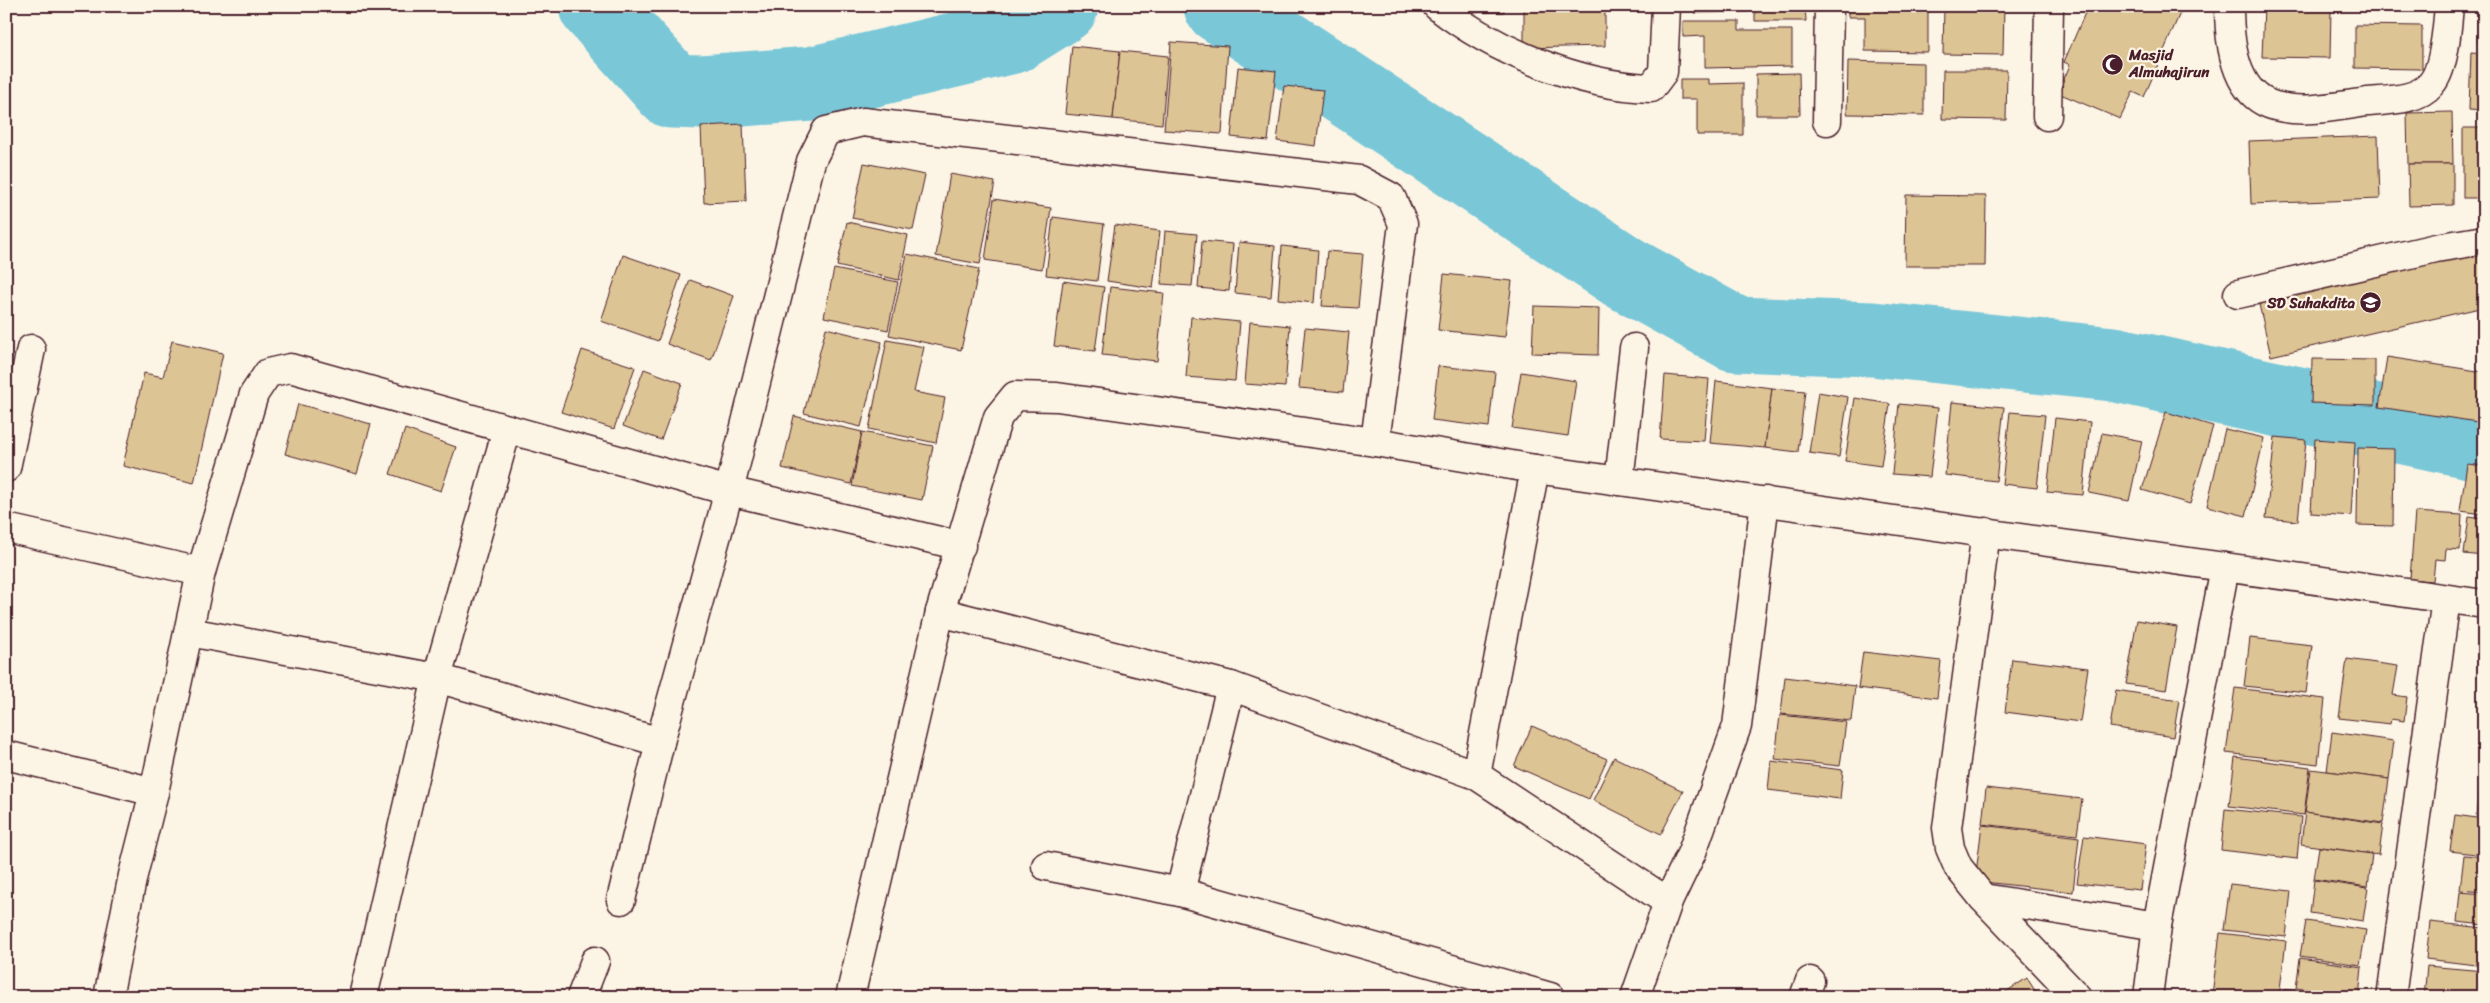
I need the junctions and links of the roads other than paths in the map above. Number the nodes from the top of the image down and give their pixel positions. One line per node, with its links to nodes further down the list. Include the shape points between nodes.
1 (1437, 6): 2 (street, via 1459,24 1533,61 1625,87 1651,88 1663,72)
2 (1666, 6)
3 (1829, 6): 8 (street)
4 (2049, 6): 7 (street)
5 (2229, 6): 6 (street, via 2233,56 2240,74 2254,94 2275,106 2311,109 2402,98 2422,92 2433,83 2442,59)
6 (2449, 6)
7 (2047, 116)
8 (1827, 122)
9 (2484, 240): 10 (street)
10 (2238, 294)
11 (1634, 348): 17 (street)
12 (32, 349): 15 (street)
13 (507, 429): 18 (street); 24 (street, via 290,368 268,373 254,394); 29 (street)
14 (1375, 442): 16 (street); 18 (street, via 1402,224 1391,197 1359,180 863,122 826,131 811,161); 22 (street, via 1057,397 1015,396 998,417)
15 (6, 468)
16 (1535, 469): 17 (street); 33 (street)
17 (1619, 481): 19 (street)
18 (729, 491): 22 (street); 31 (street)
19 (1765, 502): 21 (street); 39 (street, via 1737,726 1692,852)
20 (6, 528): 24 (street)
21 (1986, 532): 23 (street); 37 (street, via 1947,828 1950,848 1958,867)
22 (961, 546): 27 (street)
23 (2225, 567): 25 (street); 40 (street)
24 (201, 572): 28 (street)
25 (2446, 599): 26 (street); 50 (street)
26 (2484, 604)
27 (940, 612): 30 (street); 45 (street)
28 (189, 632): 29 (street); 34 (street)
29 (437, 678): 31 (street); 43 (street)
30 (1231, 686): 33 (street); 36 (street)
31 (660, 742): 38 (street)
32 (6, 755): 34 (street)
33 (1476, 774): 39 (street)
34 (154, 792): 42 (street, via 133,874)
35 (1046, 866): 36 (street)
36 (1180, 892): 46 (street)
37 (1983, 898): 40 (street); 48 (street)
38 (621, 900)
39 (1668, 902): 47 (street)
40 (2157, 926): 49 (street)
41 (594, 961): 44 (street)
42 (108, 997)
43 (363, 997)
44 (581, 997)
45 (850, 997)
46 (1550, 997)
47 (1635, 997)
48 (2077, 997)
49 (2148, 997)
50 (2391, 997)

